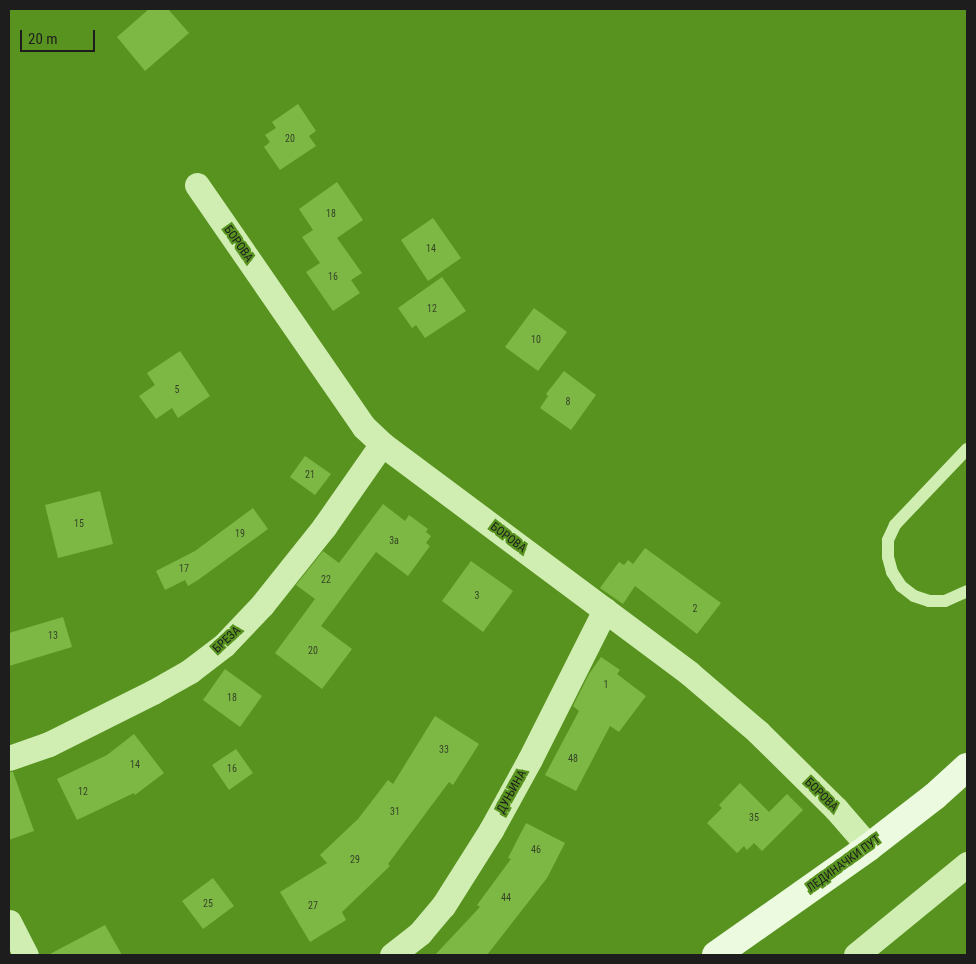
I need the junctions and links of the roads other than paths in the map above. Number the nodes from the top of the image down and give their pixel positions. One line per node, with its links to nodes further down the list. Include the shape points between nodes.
1 (197, 185): 2 (street, БОРОВА, via 364,427)
2 (382, 444): 5 (street, БОРОВА); 6 (street, БРЕЗА, via 324,527 262,605 224,644 190,671 154,692 49,744)
3 (967, 449): 4 (lane, via 895,525 888,540 888,557 901,586 914,596 929,601 945,601)
4 (967, 591)
5 (605, 610): 8 (street, БОРОВА, via 689,673 758,732 836,809); 12 (street, ДУЊИНА, via 491,830 443,906 420,933)
6 (9, 758)
7 (967, 767): 8 (main road, ЛЕДИНАЧКИ ПУТ)
8 (869, 847): 13 (main road, ЛЕДИНАЧКИ ПУТ)
9 (965, 870): 14 (street)
10 (9, 922): 11 (street)
11 (26, 955)
12 (392, 955)
13 (716, 955)
14 (856, 955)

